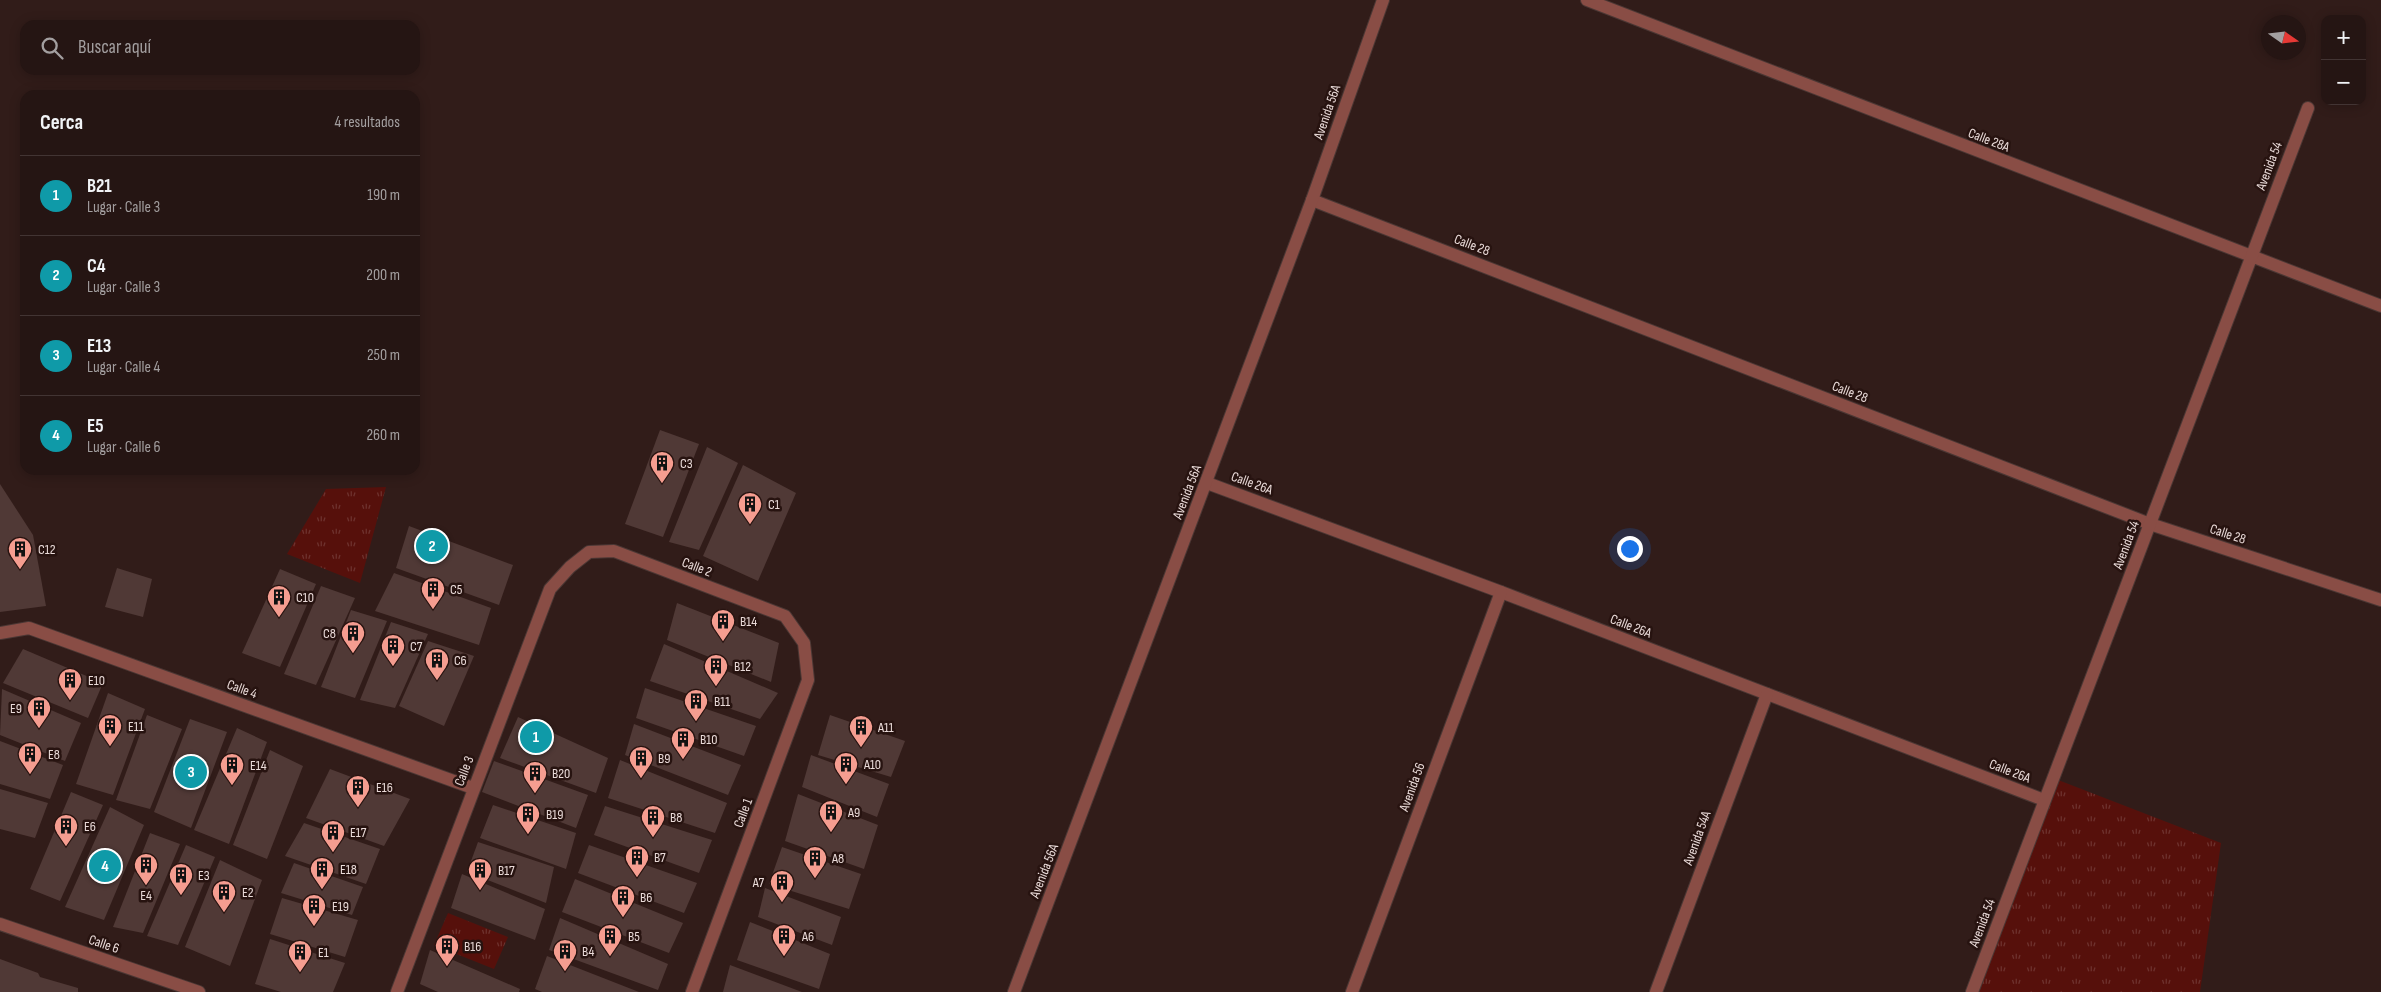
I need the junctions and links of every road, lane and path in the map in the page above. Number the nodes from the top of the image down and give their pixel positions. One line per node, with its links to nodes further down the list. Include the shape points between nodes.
1 (1383, 0): 4 (street, Avenida 56A)
2 (1587, 0): 5 (street, Calle 28A)
3 (2308, 108): 5 (street, Avenida 54)
4 (1312, 200): 7 (street, Avenida 56A); 8 (street, Calle 28)
5 (2250, 257): 6 (street, Calle 28A); 8 (street, Avenida 54)
6 (2381, 306)
7 (1207, 483): 10 (street, Calle 26A); 21 (street, Avenida 56A)
8 (2150, 524): 11 (street, Calle 28); 16 (street, Avenida 54)
9 (570, 567): 13 (street, Calle 2, via 589,552 614,551 785,616); 15 (street, Calle 3, via 550,588)
10 (1501, 592): 14 (street, Calle 26A); 22 (street, Avenida 56)
11 (2381, 600)
12 (0, 633): 15 (street, Calle 4, via 29,628)
13 (804, 643): 20 (street, Calle 1, via 808,680)
14 (1767, 694): 16 (street, Calle 26A); 23 (street, Avenida 54A)
15 (473, 788): 19 (street, Calle 3)
16 (2044, 800): 24 (street, Avenida 54)
17 (0, 924): 18 (street, Calle 6)
18 (199, 992)
19 (397, 992)
20 (692, 992)
21 (1014, 992)
22 (1352, 992)
23 (1656, 992)
24 (1972, 992)

